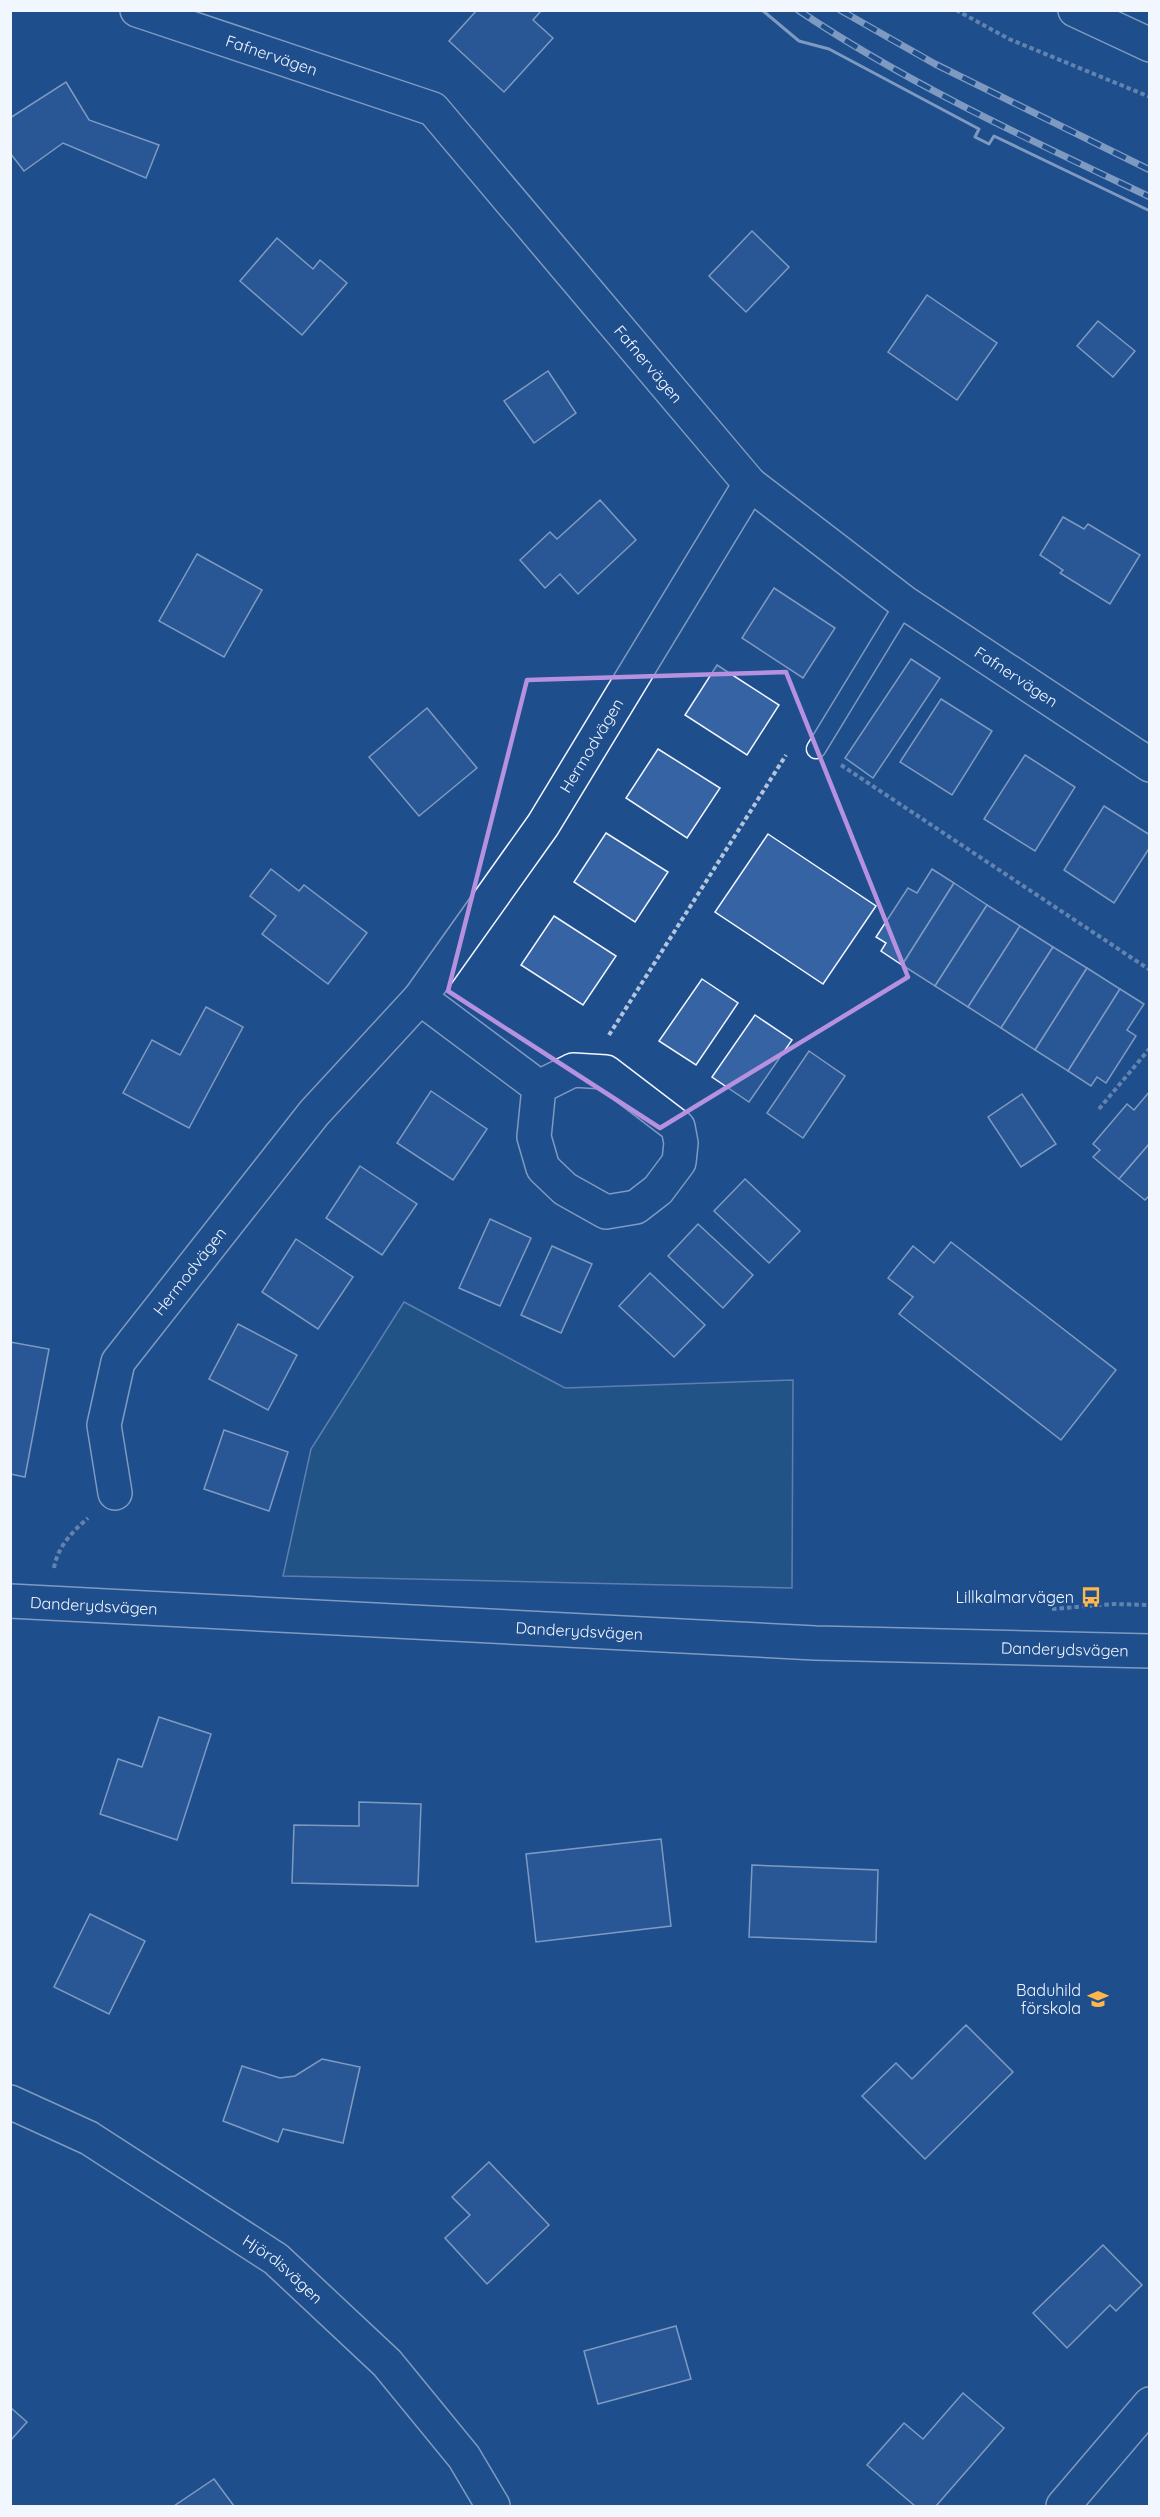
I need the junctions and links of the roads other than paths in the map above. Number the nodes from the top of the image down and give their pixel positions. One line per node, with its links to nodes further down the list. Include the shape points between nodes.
1 (137, 10): 4 (street, Fafnervägen, via 433,109)
2 (1076, 10): 3 (street)
3 (1149, 45)
4 (750, 484): 5 (street, Fafnervägen); 8 (street, Hermodvägen, via 543,825)
5 (905, 603): 6 (lane); 7 (street, Fafnervägen)
6 (816, 749)
7 (1149, 765)
8 (420, 998): 9 (street); 10 (street, Hermodvägen, via 314,1113 118,1362 104,1425)
9 (538, 1087): 9 (street, via 573,1070 606,1072 678,1127 680,1162 658,1190 636,1207 606,1212 565,1189 543,1168 534,1137)
10 (115, 1493)
11 (10, 1601): 12 (street, Danderydsvägen, via 815,1643)
12 (1149, 1651)
13 (10, 2102): 15 (street, Hjördisvägen, via 88,2138 276,2259 387,2363 464,2457)
14 (1149, 2404): 16 (street)
15 (493, 2506)
16 (1063, 2506)

